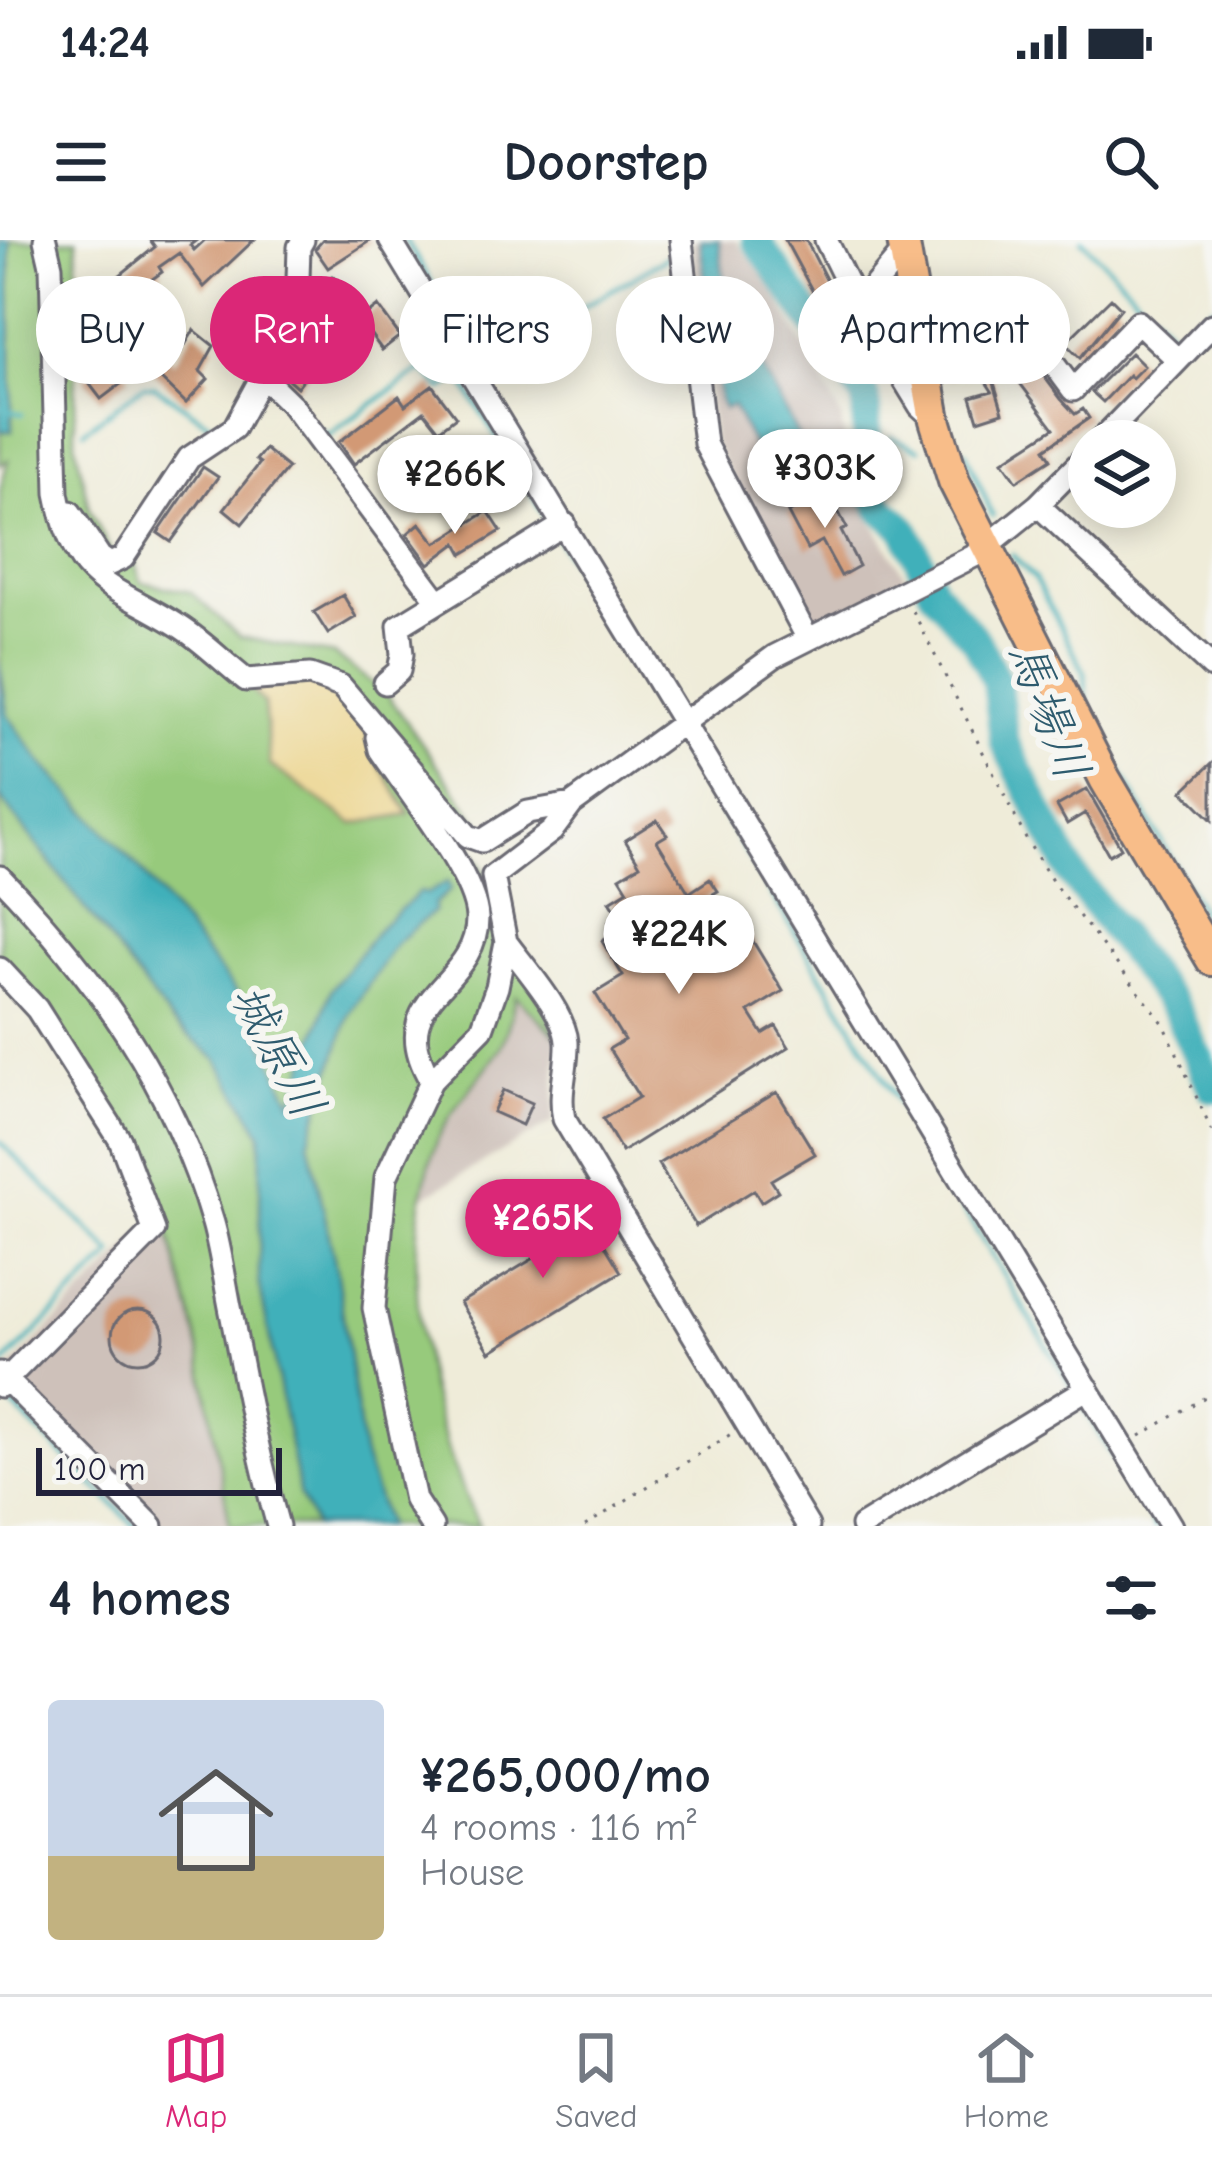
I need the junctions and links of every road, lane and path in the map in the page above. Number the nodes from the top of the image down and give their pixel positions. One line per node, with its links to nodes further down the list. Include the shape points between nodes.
1 (45, 240): 21 (street)
2 (303, 240): 7 (street)
3 (390, 240): 23 (street)
4 (681, 240): 27 (street, via 705,444)
5 (826, 240): 8 (street)
6 (907, 243): 9 (street); 10 (main road)
7 (298, 276)
8 (844, 276)
9 (881, 276)
10 (912, 276)
11 (1212, 325): 12 (street)
12 (1178, 360): 17 (street, via 1138,322 1073,390); 19 (street)
13 (258, 384): 21 (street, via 234,428 190,458 123,558 110,564 100,557)
14 (270, 384): 26 (street)
15 (906, 384): 18 (street)
16 (928, 384): 18 (main road)
17 (1069, 384)
18 (935, 420): 24 (main road)
19 (1120, 420)
20 (1068, 474): 22 (street)
21 (57, 494): 30 (street, via 85,567 114,593 179,626 246,680 310,675 341,686)
22 (1038, 505): 24 (street); 28 (street)
23 (565, 524): 26 (street); 31 (street)
24 (986, 544): 25 (street); 35 (main road, via 1105,778)
25 (903, 592): 27 (street); 38 (path, via 1026,839 1164,1024)
26 (438, 601): 29 (street, via 399,626 399,671)
27 (808, 639): 31 (street)
28 (1212, 667)
29 (385, 683)
30 (373, 721): 32 (street, via 468,836 482,841 528,812); 37 (street, via 380,750 472,889 477,921 467,956 420,1012 415,1055)
31 (685, 722): 32 (street); 40 (street)
32 (572, 804): 34 (street, via 552,831 494,876)
33 (0, 877): 45 (street, via 128,1029 177,1124 214,1224)
34 (506, 942): 37 (street, via 482,1029); 42 (street, via 561,1021 564,1119)
35 (1212, 960)
36 (0, 969): 39 (street, via 37,1010 120,1140 154,1230)
37 (430, 1081): 46 (street, via 386,1177 374,1308 416,1500)
38 (1212, 1132)
39 (2, 1379): 44 (street)
40 (1088, 1388): 43 (street); 49 (street)
41 (1212, 1393): 43 (path)
42 (747, 1424): 47 (path); 48 (street)
43 (1123, 1447): 50 (street)
44 (152, 1526)
45 (278, 1526)
46 (432, 1526)
47 (585, 1526)
48 (808, 1526)
49 (862, 1526)
50 (1171, 1526)

